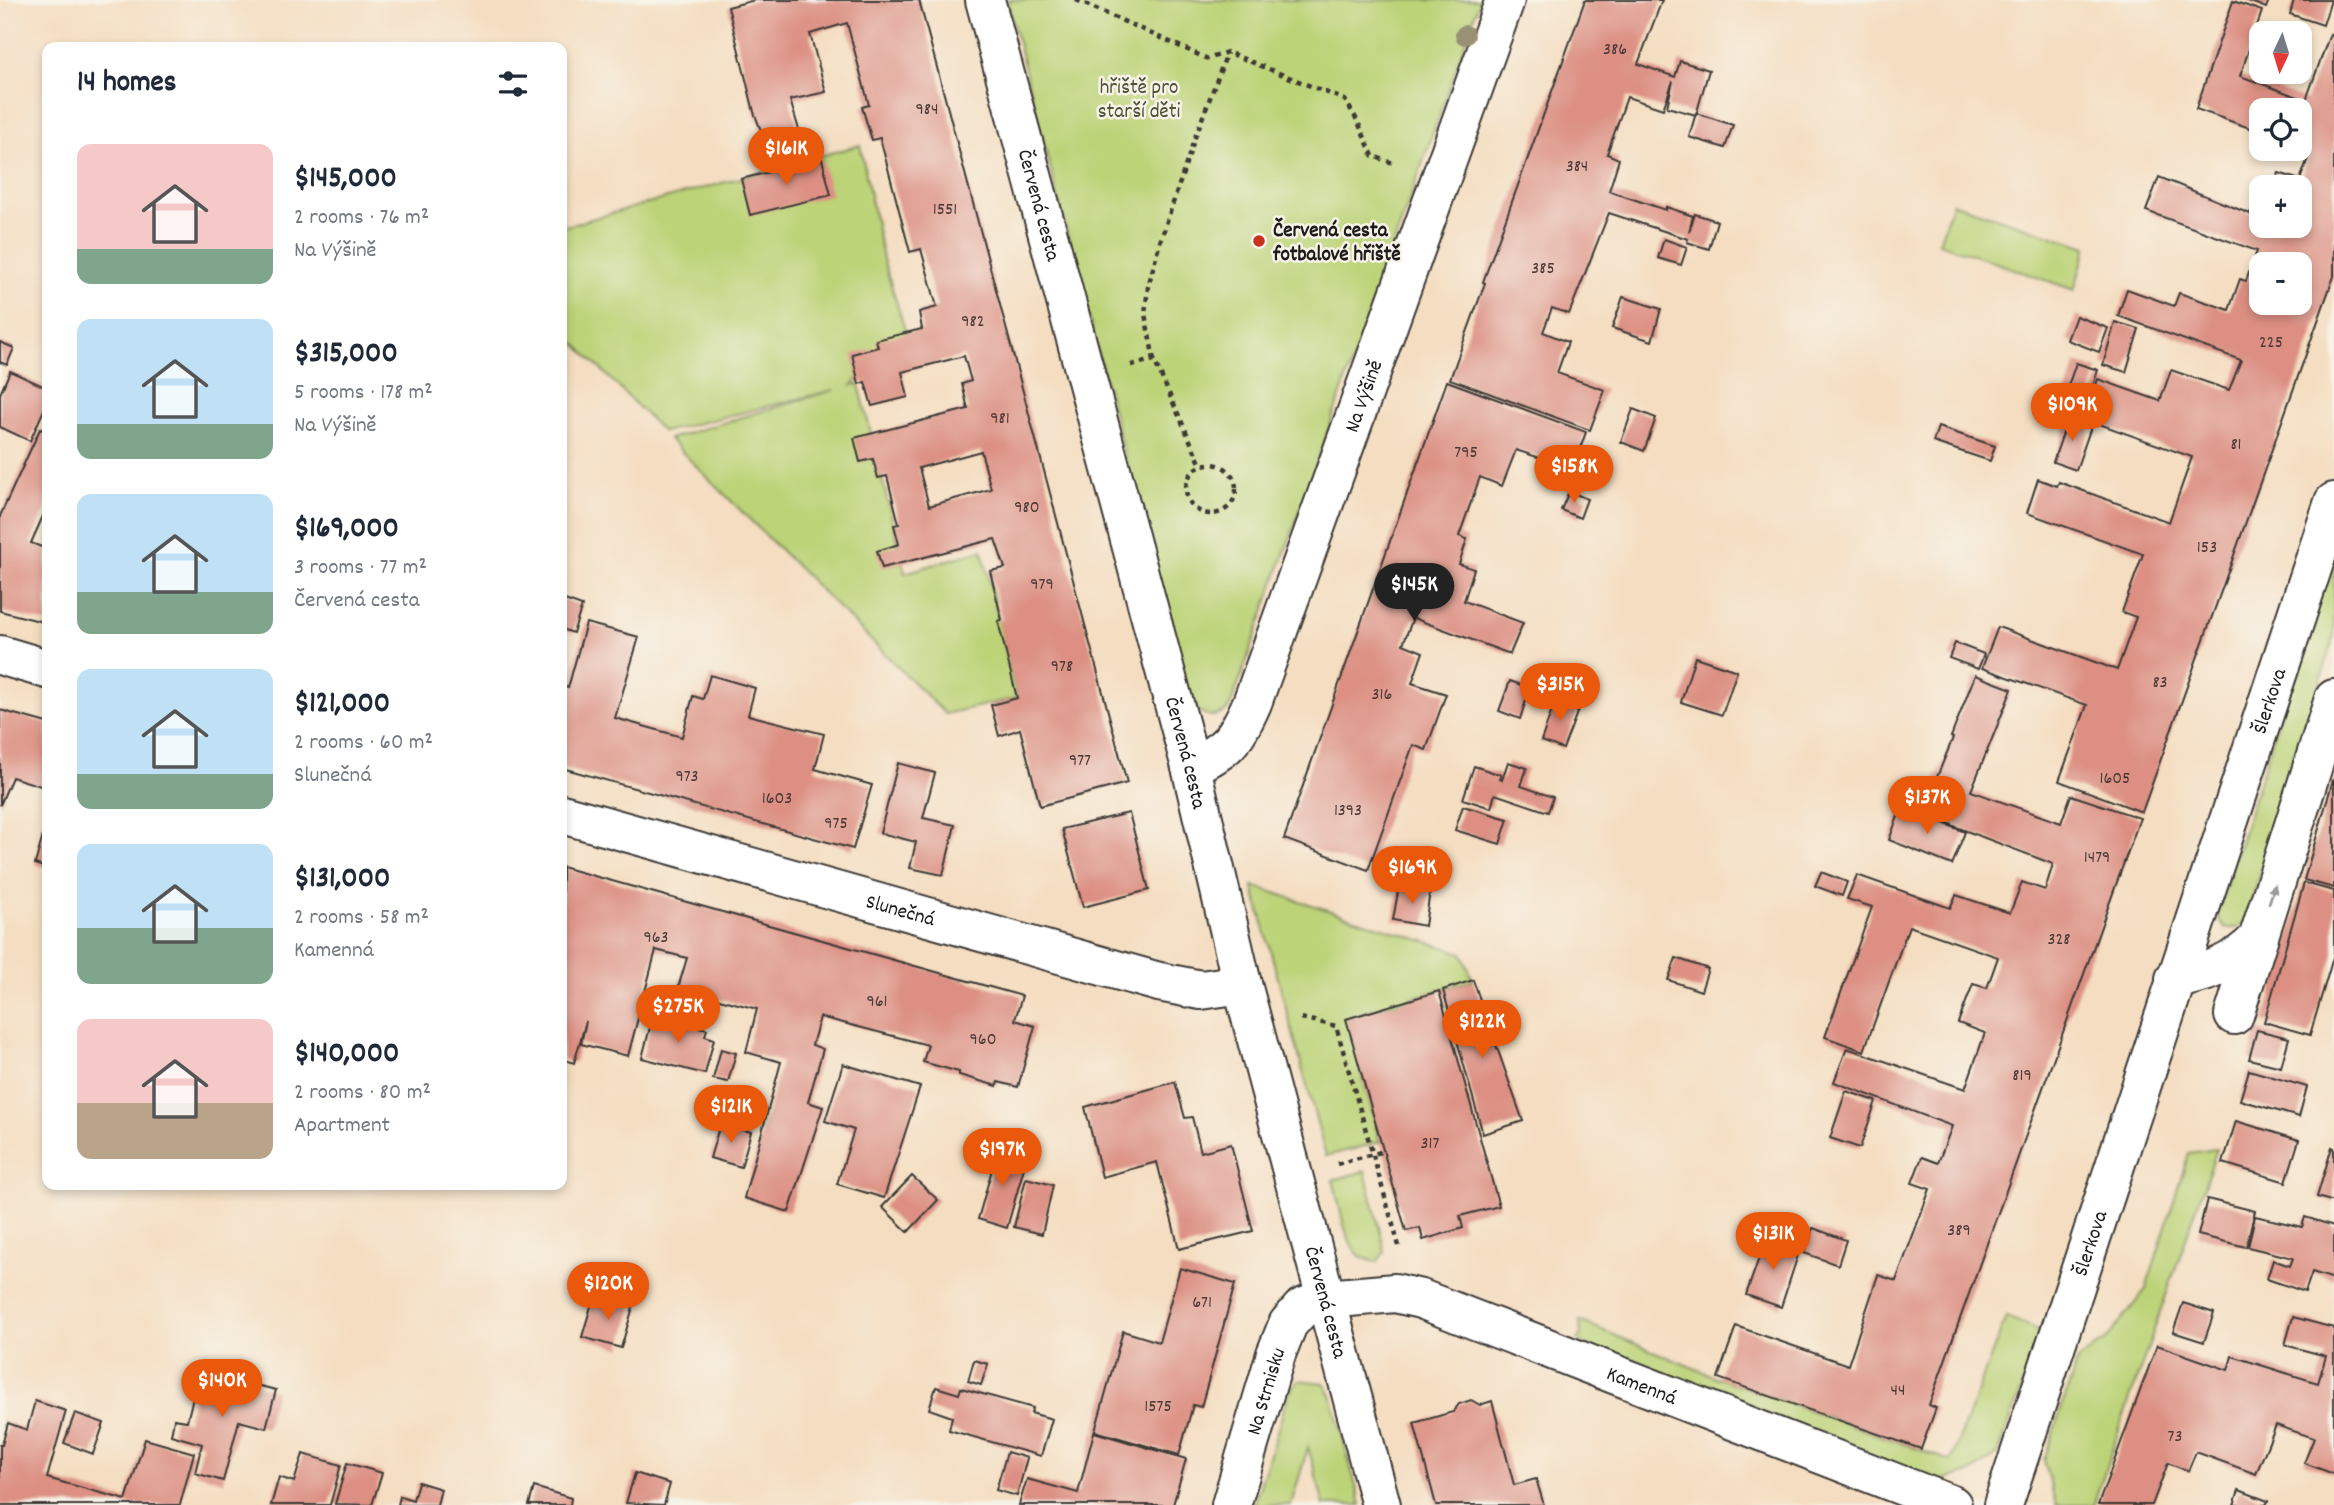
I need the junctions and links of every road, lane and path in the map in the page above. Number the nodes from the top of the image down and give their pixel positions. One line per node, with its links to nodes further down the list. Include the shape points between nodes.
1 (985, 0): 7 (street, Červená cesta)
2 (1076, 0): 4 (path, via 1208,59)
3 (1505, 0): 13 (street, Na Výšině, via 1252,704 1227,747)
4 (1227, 52): 5 (path, via 1345,100 1373,156); 6 (path, via 1148,287 1145,313)
5 (1399, 165)
6 (1154, 360): 7 (path); 8 (path)
7 (1085, 375): 13 (street, Červená cesta)
8 (1201, 466): 8 (path, via 1186,483 1187,498 1197,511 1220,513 1235,495 1234,480 1217,465)
9 (2334, 502): 16 (street, Šlerkova)
10 (0, 655): 11 (street)
11 (42, 668)
12 (2334, 699): 15 (street, one-way to 12)
13 (1191, 767): 17 (street, Červená cesta)
14 (567, 815): 17 (street, Slunečná, via 1158,982 1201,990)
15 (2258, 939): 16 (street, via 2232,961 2208,973); 19 (street)
16 (2175, 979): 28 (street, Šlerkova)
17 (1242, 984): 24 (street, Červená cesta)
18 (1289, 1015): 21 (path, via 1336,1026)
19 (2234, 1015)
20 (1384, 1151): 21 (path)
21 (1373, 1154): 22 (path); 23 (path)
22 (1346, 1161)
23 (1400, 1249)
24 (1326, 1299): 25 (street, Na Strnisku, via 1302,1308 1288,1324); 26 (street, Červená cesta); 27 (street, Kamenná, via 1395,1293 1421,1299)
25 (1231, 1505)
26 (1381, 1505)
27 (1952, 1505)
28 (2003, 1505)

